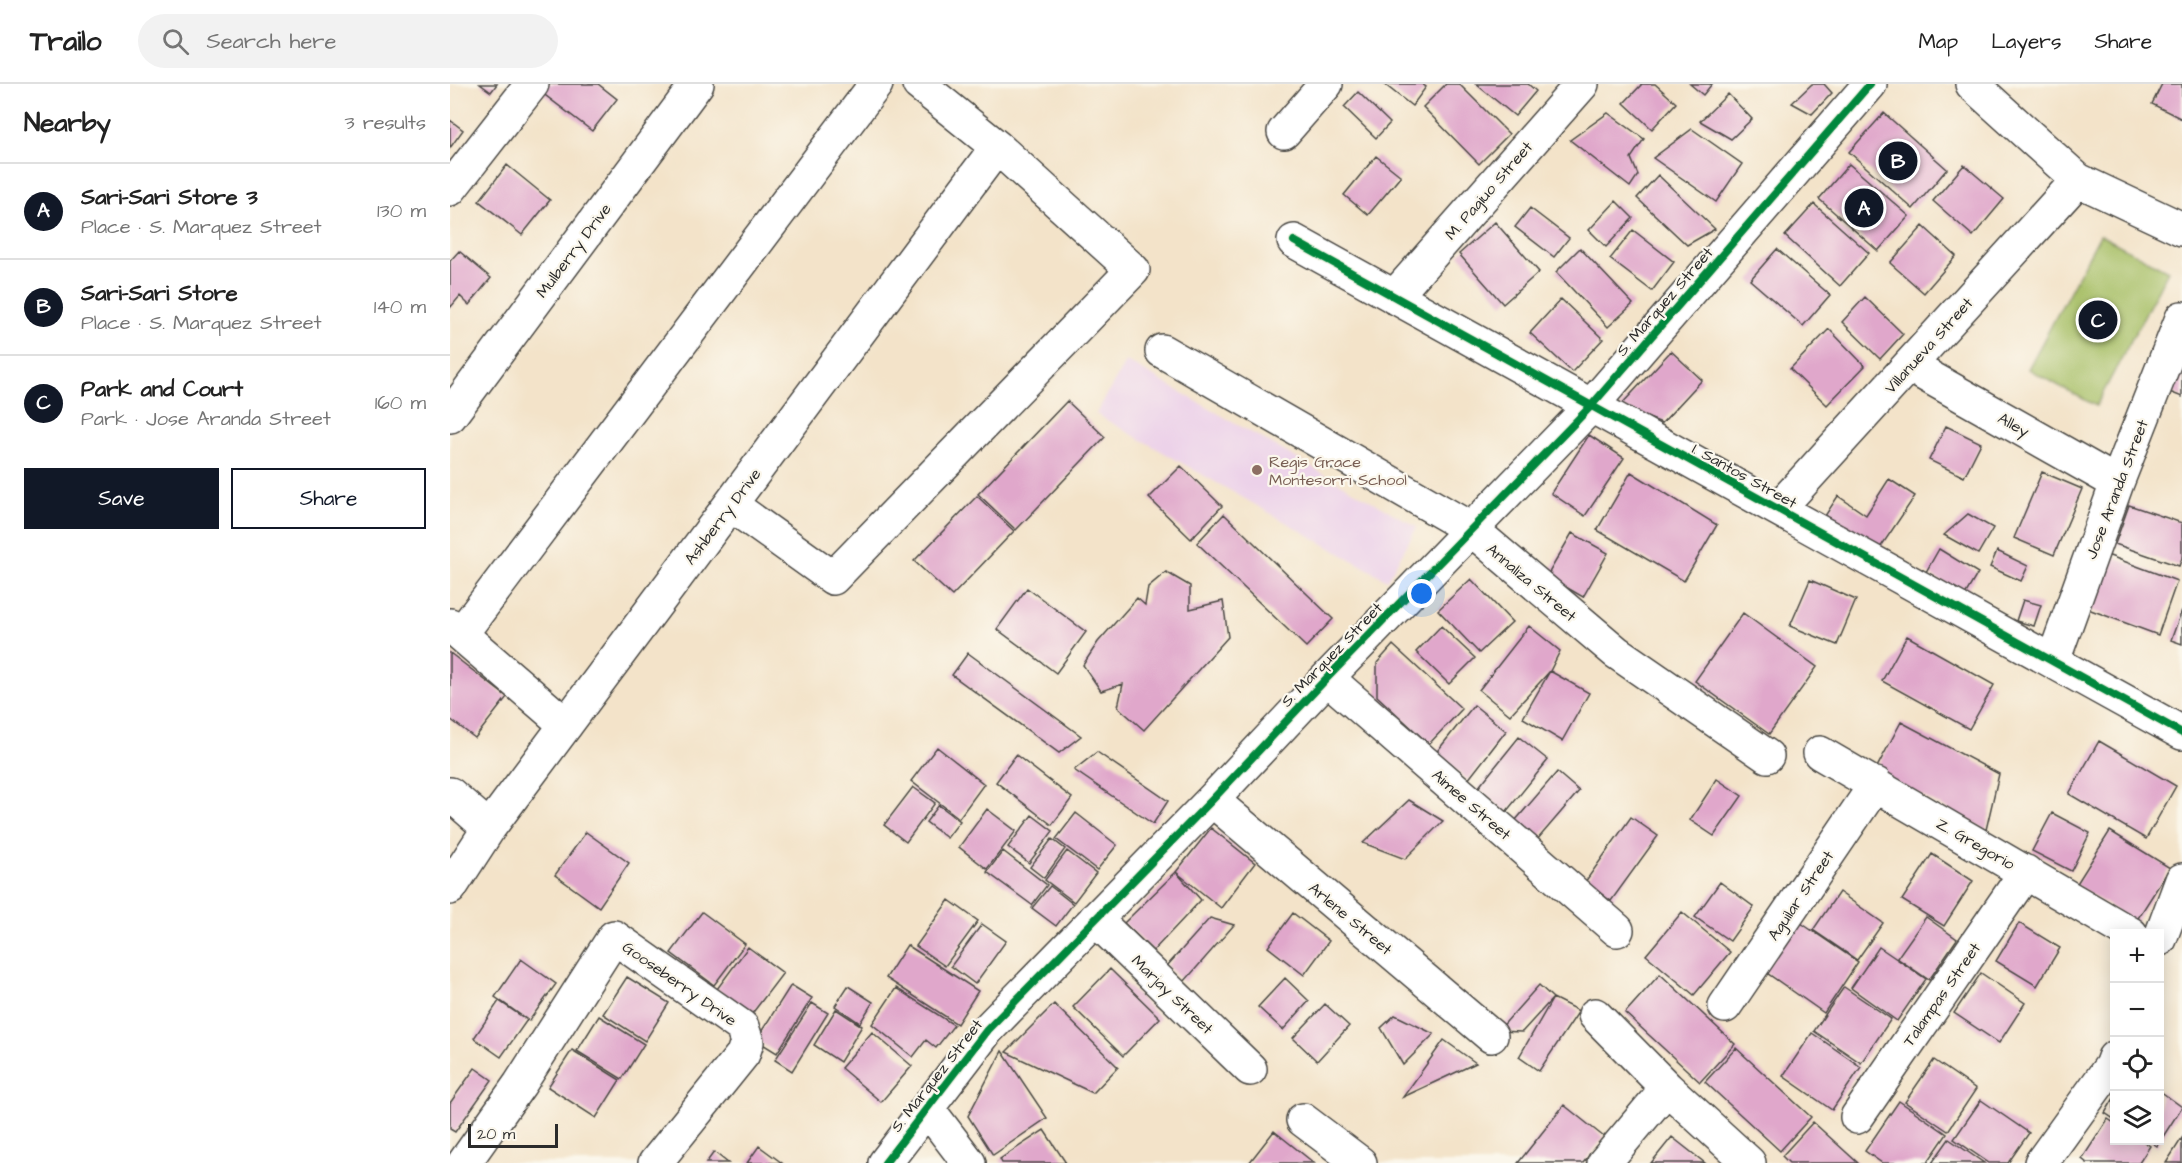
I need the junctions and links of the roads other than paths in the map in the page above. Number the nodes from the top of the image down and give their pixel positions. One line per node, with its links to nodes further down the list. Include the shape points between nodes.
1 (531, 84): 12 (street)
2 (697, 84): 20 (street, Mulberry Drive)
3 (876, 84): 25 (street)
4 (919, 84): 10 (street)
5 (1326, 84): 9 (street)
6 (1581, 84): 15 (street, M. Pagiuo Street)
7 (1870, 84): 19 (street, S. Marquez Street)
8 (1972, 84): 11 (street)
9 (1284, 132)
10 (997, 147): 22 (street, Ashberry Drive); 22 (street, via 1133,270 833,578)
11 (2078, 180): 13 (street); 18 (street, Villanueva Street)
12 (450, 189)
13 (2182, 229)
14 (1294, 241): 15 (street, I. Santos Street)
15 (1395, 297): 19 (street, I. Santos Street)
16 (2182, 318): 21 (street, Jose Aranda Street)
17 (1162, 351): 24 (street, Annaliza Street)
18 (1910, 366): 21 (street, Alley); 23 (street, Villanueva Street)
19 (1591, 406): 23 (street, I. Santos Street); 24 (street, S. Marquez Street)
20 (450, 416)
21 (2117, 483): 26 (street, Jose Aranda Street)
22 (731, 505): 28 (street, Ashberry Drive)
23 (1778, 509): 26 (street, I. Santos Street)
24 (1471, 529): 27 (street, S. Marquez Street); 31 (street, Annaliza Street, via 1616,652)
25 (455, 630): 28 (street)
26 (2053, 662): 29 (street, I. Santos Street)
27 (1327, 678): 34 (street, S. Marquez Street); 42 (street, Aimee Street)
28 (566, 725): 35 (street, Ashberry Drive)
29 (2182, 733)
30 (1820, 753): 32 (street, Z. Gregorio)
31 (1767, 756)
32 (1876, 784): 36 (street, Z. Gregorio); 43 (street, Aguilar Street)
33 (450, 794): 35 (street)
34 (1212, 800): 39 (street, S. Marquez Street); 45 (street, Arlene Street)
35 (489, 828): 38 (street, Ashberry Drive)
36 (2026, 872): 40 (street, Z. Gregorio); 50 (street, Talampas Street)
37 (2182, 879): 41 (street)
38 (450, 888)
39 (1095, 919): 47 (street, Marjay Street); 49 (street, S. Marquez Street, via 987,1030)
40 (2124, 929)
41 (2164, 929)
42 (1617, 930)
43 (1725, 1006)
44 (1595, 1015): 48 (street)
45 (1491, 1036)
46 (2110, 1067): 59 (street)
47 (1250, 1069)
48 (1667, 1088): 57 (street); 58 (street)
49 (927, 1108): 54 (street, S. Marquez Street); 55 (street)
50 (1857, 1117)
51 (1303, 1120): 56 (street)
52 (464, 1163): 53 (street, Gooseberry Drive, via 614,937 742,1027 747,1042 743,1054)
53 (654, 1163)
54 (885, 1163)
55 (969, 1163)
56 (1360, 1163)
57 (1604, 1163)
58 (1749, 1163)
59 (2041, 1163)

